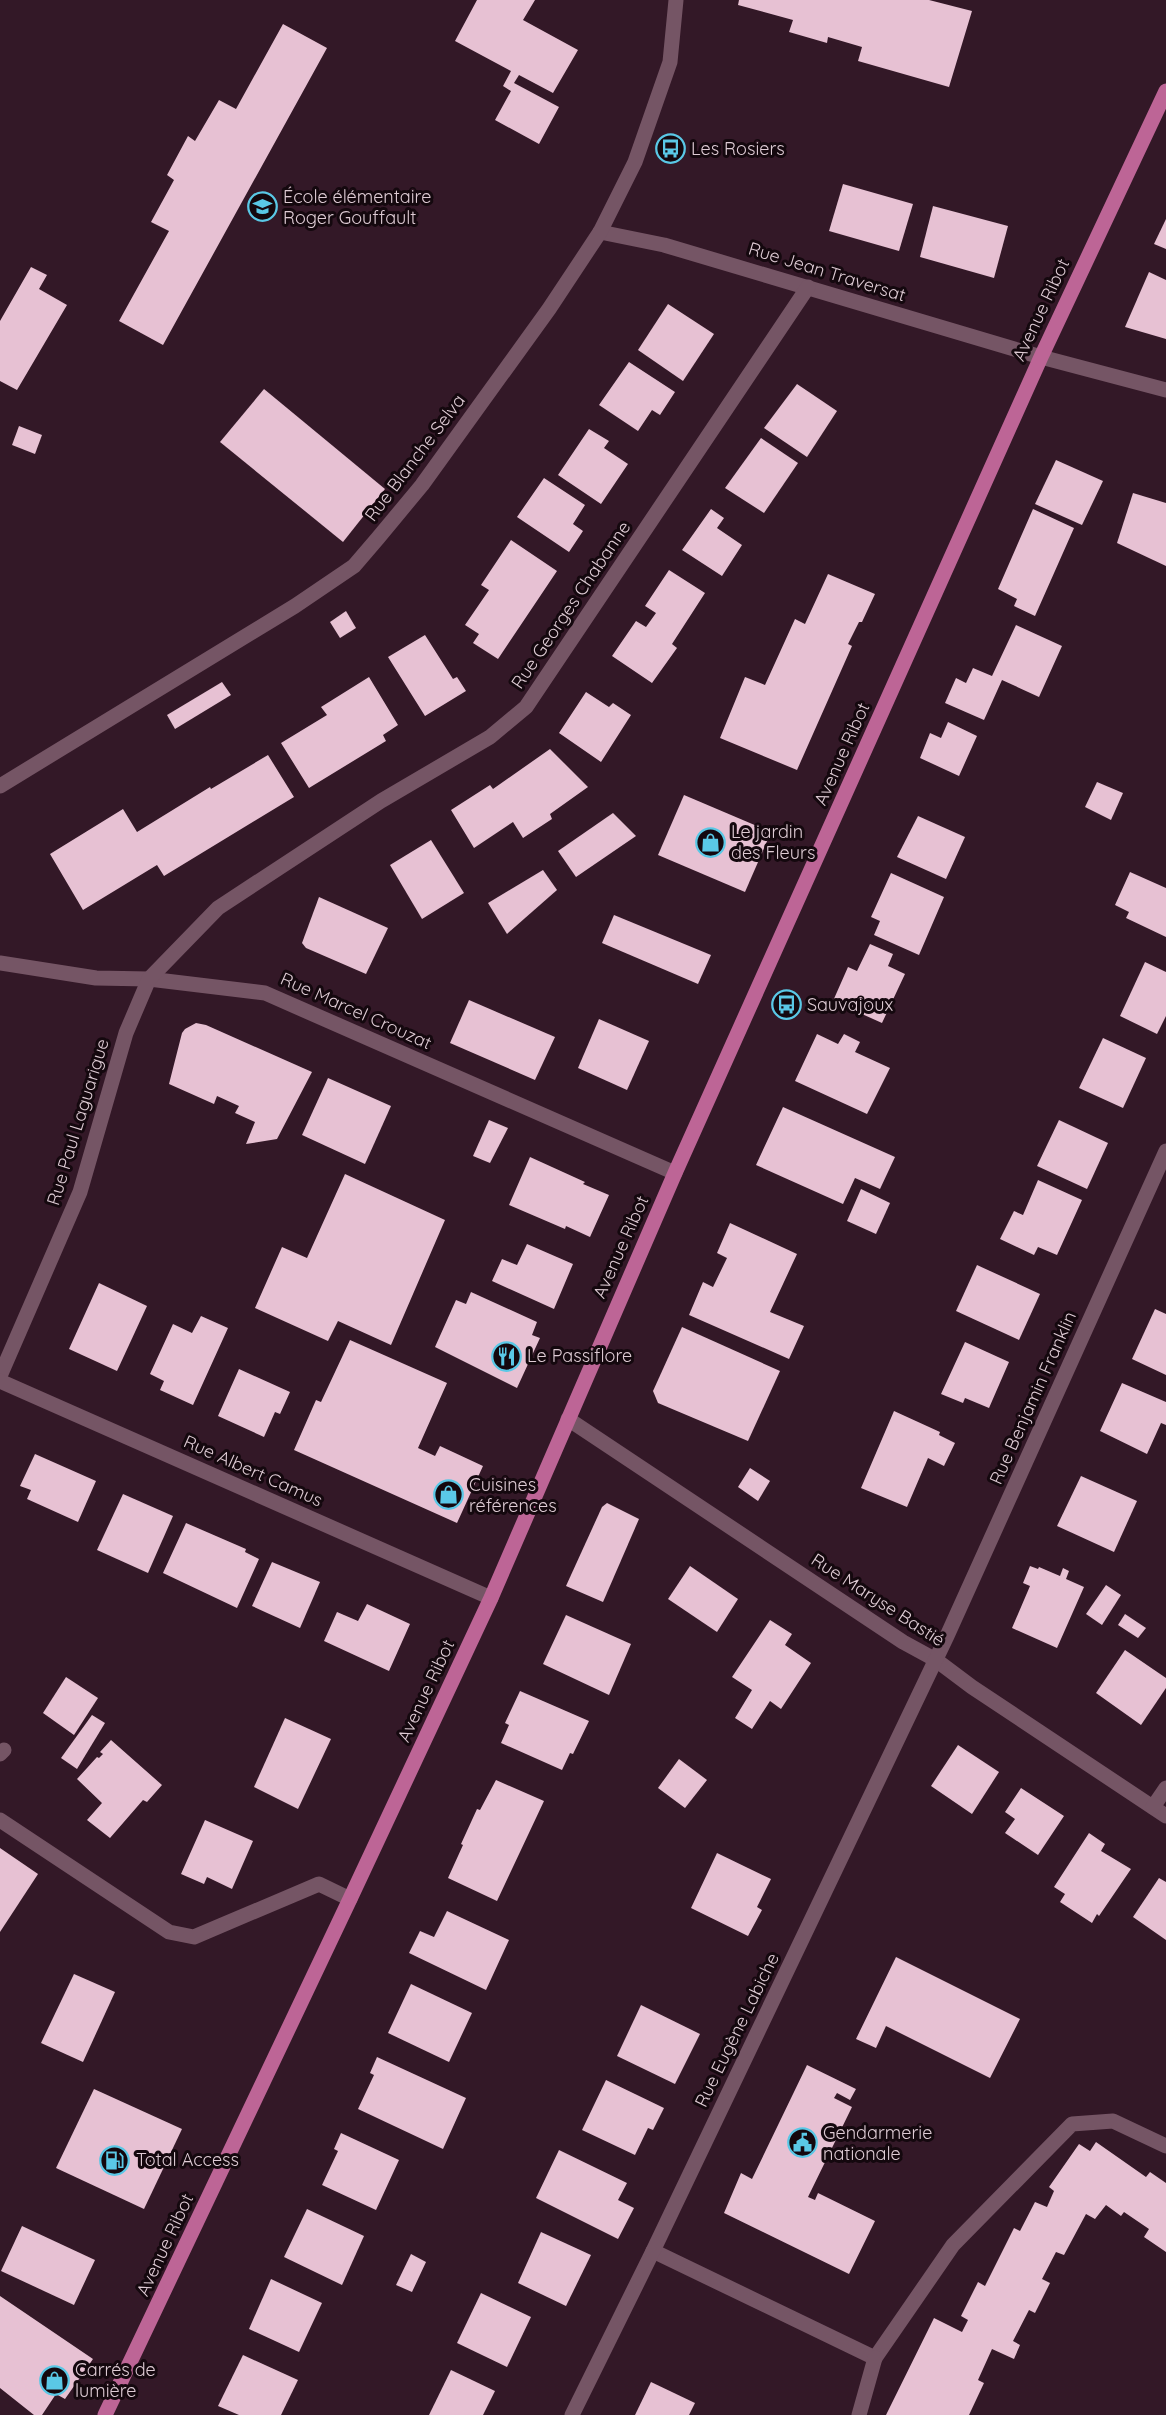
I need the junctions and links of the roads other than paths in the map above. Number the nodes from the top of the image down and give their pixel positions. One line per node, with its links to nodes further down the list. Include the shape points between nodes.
1 (676, 0): 3 (street, Rue Blanche Selva, via 670,62 635,162)
2 (1166, 91): 5 (main road, Avenue Ribot)
3 (600, 232): 4 (street, Rue Jean Traversat, via 664,245); 7 (street, Rue Blanche Selva, via 422,485 354,566)
4 (808, 287): 5 (street, Rue Jean Traversat); 9 (street, Rue Georges Chabanne, via 526,707 490,737 381,801 218,908)
5 (1041, 357): 6 (street, Rue Jean Traversat); 11 (main road, Avenue Ribot)
6 (1166, 390)
7 (0, 786)
8 (0, 963): 9 (street, Rue Marcel Crouzat, via 96,978)
9 (149, 979): 11 (street, Rue Marcel Crouzat, via 265,993); 12 (street, Rue Paul Laguarigue, via 126,1033 80,1192)
10 (1166, 1151): 16 (street, Rue Benjamin Franklin)
11 (675, 1173): 14 (main road, Avenue Ribot)
12 (0, 1376)
13 (0, 1381): 15 (street, Rue Albert Camus)
14 (568, 1419): 15 (main road, Avenue Ribot); 16 (street, Rue Maryse Bastié)
15 (491, 1598): 21 (main road, Avenue Ribot)
16 (936, 1660): 18 (street, Rue Maryse Bastié); 23 (street, Rue Eugène Labiche)
17 (1166, 1788): 18 (street)
18 (1153, 1807): 19 (street, Rue Maryse Bastié)
19 (1166, 1816)
20 (0, 1820): 21 (street, via 169,1932 194,1937 319,1884)
21 (350, 1899): 25 (main road, Avenue Ribot)
22 (1166, 2146): 24 (street, via 1113,2121 1072,2124 953,2245)
23 (653, 2251): 24 (street); 26 (street, Rue Eugène Labiche)
24 (875, 2358): 27 (street)
25 (105, 2415)
26 (572, 2415)
27 (859, 2415)

